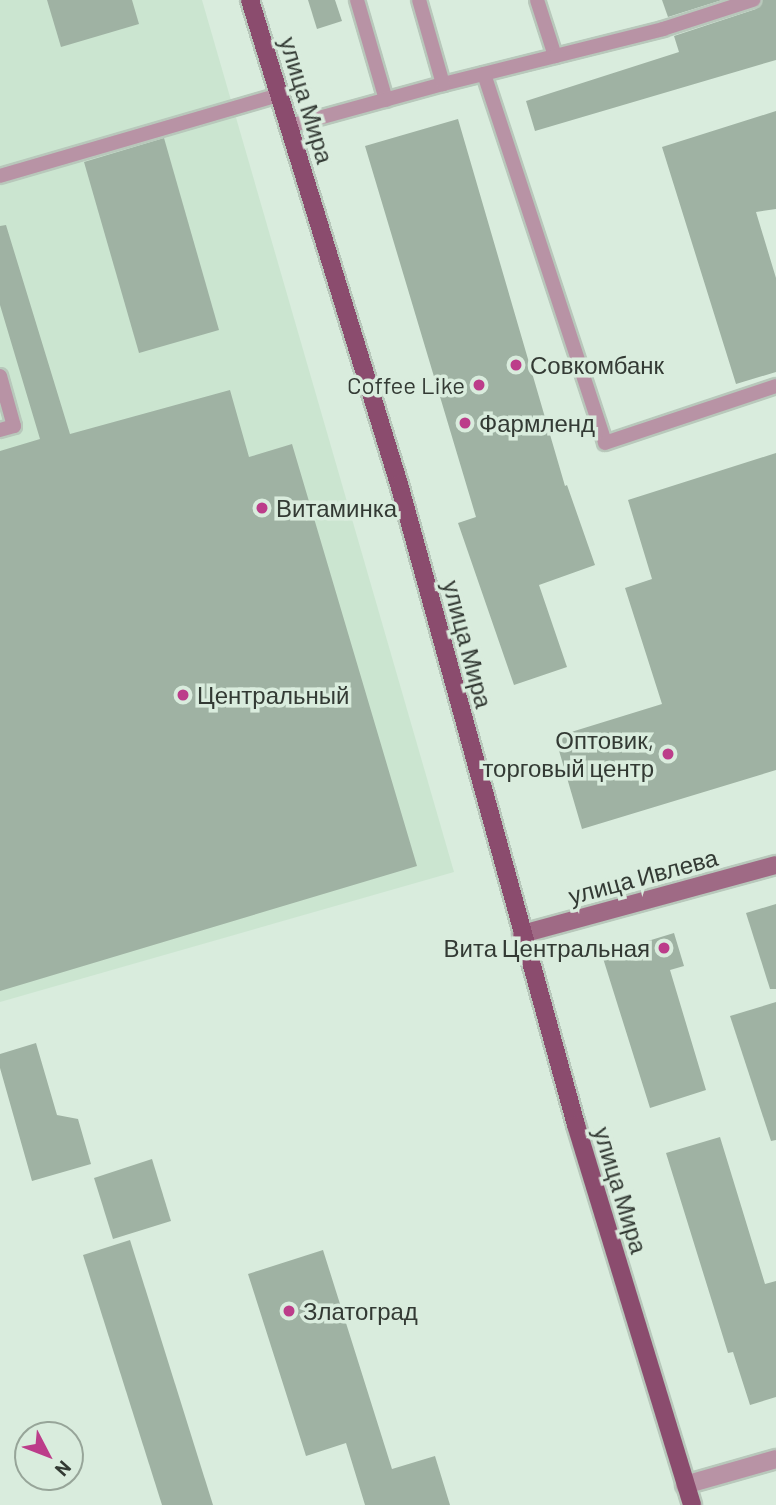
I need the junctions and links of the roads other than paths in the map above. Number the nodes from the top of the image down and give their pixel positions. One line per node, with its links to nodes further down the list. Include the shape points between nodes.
1 (250, 0): 9 (main road, улица Мира)
2 (357, 0): 10 (lane)
3 (419, 0): 8 (lane)
4 (537, 0): 6 (lane)
5 (753, 0): 6 (lane)
6 (555, 56): 7 (lane)
7 (484, 74): 8 (lane); 14 (lane, via 605,443)
8 (443, 84): 10 (lane)
9 (278, 95): 11 (main road, улица Мира); 12 (lane)
10 (386, 100): 11 (lane)
11 (290, 126): 17 (main road, улица Мира, via 399,484)
12 (0, 176)
13 (0, 376): 15 (lane, via 14,426)
14 (776, 386)
15 (0, 430)
16 (776, 865): 17 (street, улица Ивлева)
17 (522, 934): 19 (main road, улица Мира)
18 (776, 1459): 19 (street)
19 (685, 1485): 20 (main road, улица Мира)
20 (692, 1505)

